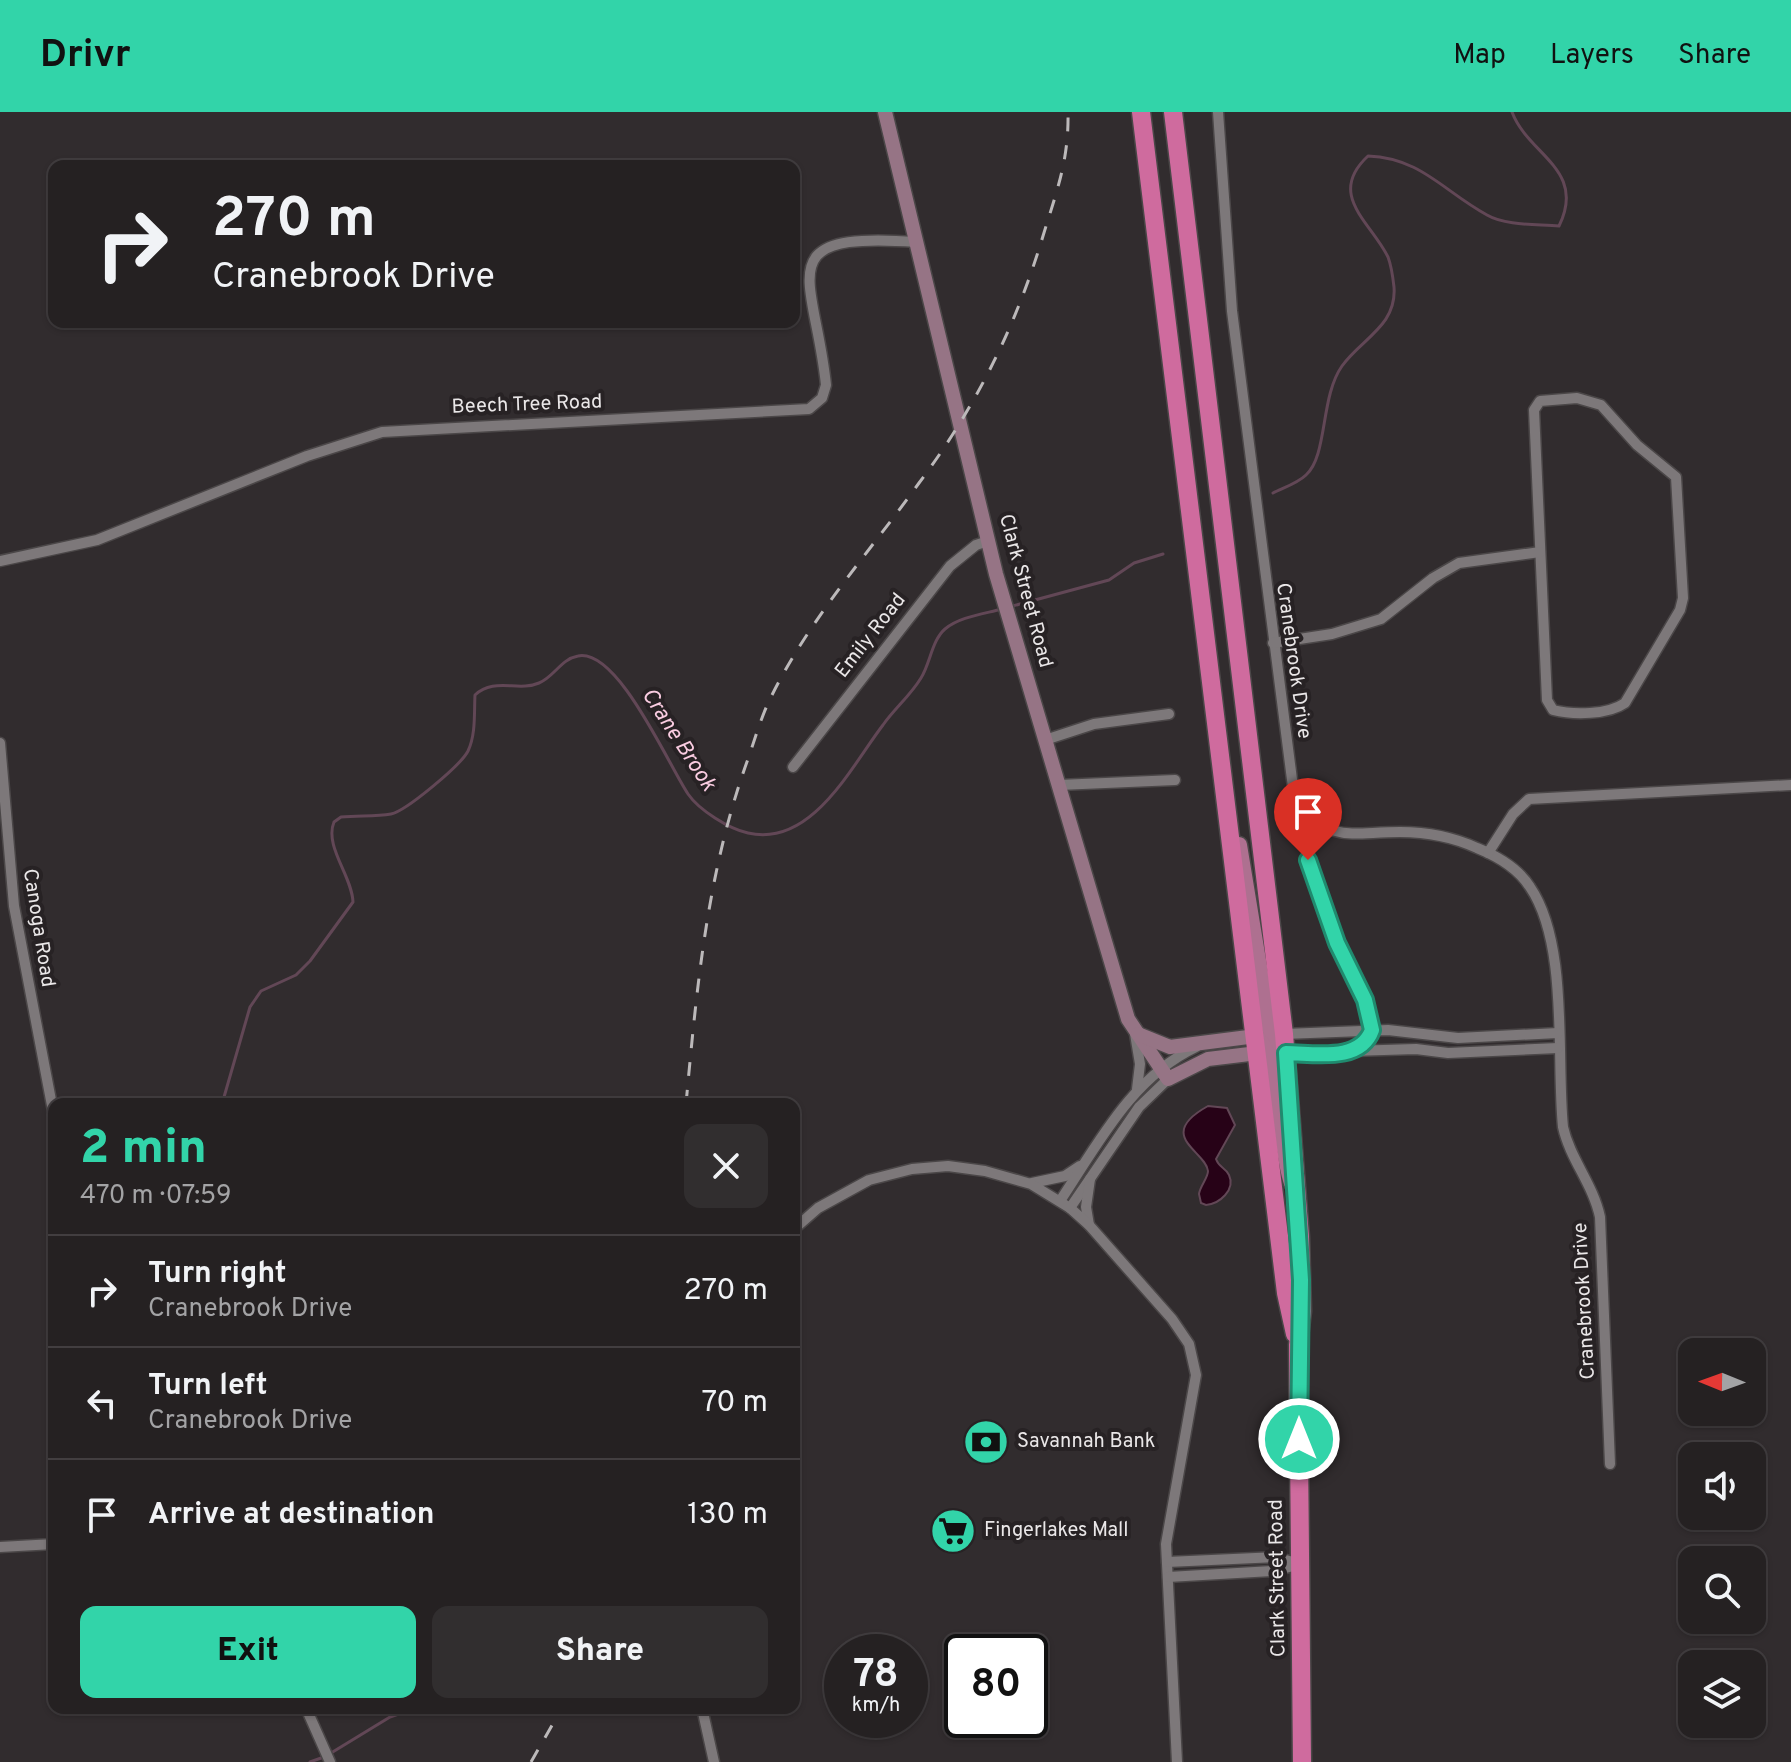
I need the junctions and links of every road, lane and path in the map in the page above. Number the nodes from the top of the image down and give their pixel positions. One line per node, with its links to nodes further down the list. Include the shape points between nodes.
1 (885, 112): 5 (street, Clark Street Road)
2 (1141, 112): 22 (highway, via 1221,774)
3 (1173, 112): 22 (highway, Clark Street Road)
4 (1218, 112): 9 (street, Cranebrook Drive, via 1232,311)
5 (916, 242): 6 (street, Clark Street Road); 8 (street, Beech Tree Road, via 834,243 813,257 809,278 826,385 822,398 809,409 382,432 307,456 97,540)
6 (988, 541): 11 (street, Clark Street Road); 13 (street, Emily Road, via 950,566)
7 (1540, 552): 7 (street, via 1534,407 1553,399 1594,400 1679,483 1682,604 1628,700 1618,708 1569,712 1549,706); 9 (street, via 1459,563 1395,611 1347,630)
8 (0, 561)
9 (1273, 643): 17 (street, Cranebrook Drive, via 1295,803 1314,822 1340,835 1446,836)
10 (1169, 714): 11 (street, via 1094,724)
11 (1045, 740): 15 (street, Clark Street Road)
12 (0, 743): 28 (street, Canoga Road, via 14,906)
13 (793, 767)
14 (1175, 780): 15 (street)
15 (1059, 785): 20 (street, Clark Street Road)
16 (1791, 785): 17 (street, via 1529,799)
17 (1488, 853): 21 (street, Cranebrook Drive, via 1501,858 1530,886 1550,930)
18 (1308, 860): 19 (street, via 1337,943 1365,1000)
19 (1372, 1030): 21 (street, via 1458,1038); 22 (street); 25 (street, via 1364,1045)
20 (1134, 1032): 23 (street, via 1159,1045); 26 (street, Clark Street Road); 27 (street, via 1140,1064)
21 (1558, 1033): 24 (street, Cranebrook Drive)
22 (1271, 1044): 23 (street, via 1229,1037); 25 (street); 26 (street); 35 (highway, Clark Street Road, via 1286,1293); 35 (highway, Clark Street Road, via 1298,1200)
23 (1198, 1046): 26 (street)
24 (1558, 1048): 25 (street); 36 (street, Cranebrook Drive, via 1566,1143 1600,1217)
25 (1348, 1053)
26 (1164, 1074): 27 (street); 30 (street)
27 (1137, 1089): 29 (street)
28 (51, 1098)
29 (1090, 1156): 31 (street, via 1065,1176); 32 (street)
30 (1090, 1175): 32 (street); 34 (street)
31 (1031, 1184): 32 (street); 33 (street, via 965,1167 894,1173 841,1193)
32 (1065, 1205): 34 (street)
33 (800, 1224)
34 (1089, 1225): 39 (street, via 1172,1318 1194,1360 1194,1393 1168,1523)
35 (1298, 1345): 40 (highway, Clark Street Road)
36 (1610, 1464)
37 (48, 1544): 38 (street)
38 (0, 1547)
39 (1167, 1562): 40 (street, via 1275,1557); 41 (street)
40 (1300, 1564): 41 (street, via 1274,1571); 47 (highway, Clark Street Road)
41 (1168, 1577): 46 (street)
42 (309, 1714): 44 (street)
43 (703, 1714): 45 (street)
44 (330, 1762)
45 (714, 1762)
46 (1177, 1762)
47 (1302, 1762)

